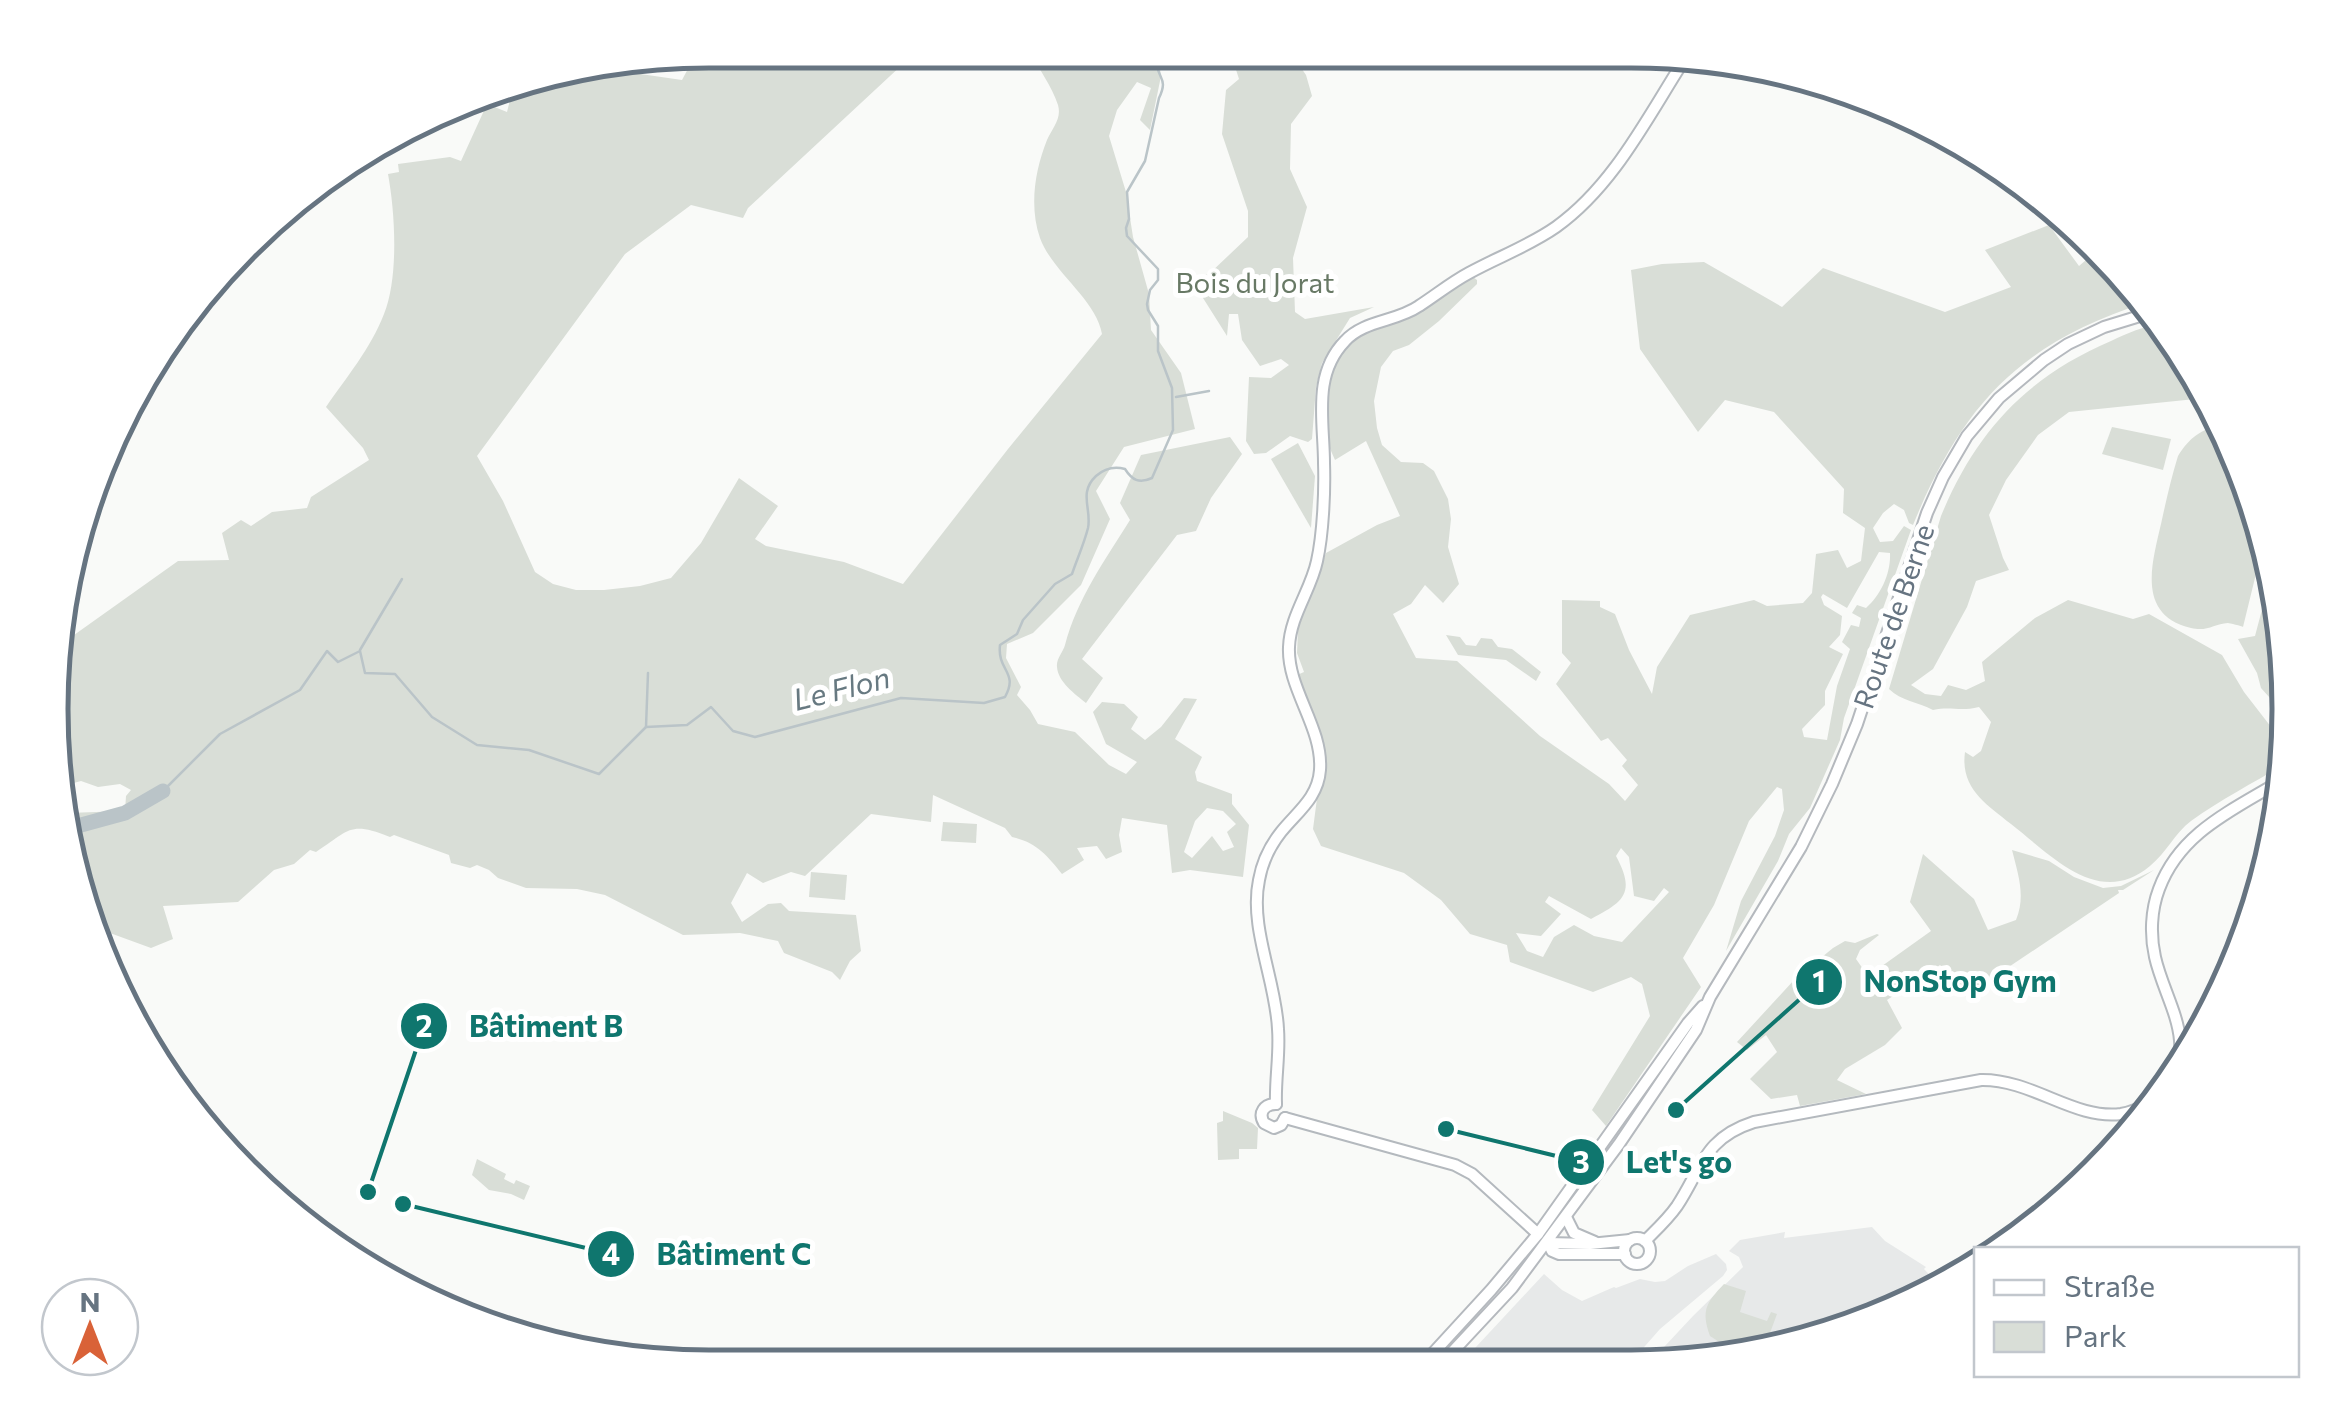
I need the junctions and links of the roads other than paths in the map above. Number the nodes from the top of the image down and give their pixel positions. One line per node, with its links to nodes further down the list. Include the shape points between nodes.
1 (1678, 70): 6 (street, via 1604,183 1573,213 1408,313 1360,329 1326,371 1318,560 1288,649 1320,768 1314,794 1276,839 1258,883 1257,914 1278,1030)
2 (2138, 316): 4 (street, Route de Berne, via 2044,360 1999,398 1963,442 1927,514 1832,784)
3 (2266, 790): 5 (street, via 2190,840 2158,892 2155,955)
4 (1710, 997): 9 (street, Route de Berne, via 1696,1030); 10 (street, Route de Berne)
5 (2180, 1038)
6 (1276, 1104): 8 (street); 8 (street, via 1263,1109 1264,1124 1274,1128)
7 (2129, 1111): 12 (street, via 2087,1112 2027,1087 1981,1080 1754,1122 1713,1146 1672,1212)
8 (1285, 1118): 10 (street, via 1455,1165)
9 (1566, 1217): 10 (street, Route de Berne); 13 (street, via 1574,1233)
10 (1543, 1238): 13 (street); 14 (street, via 1558,1254); 15 (street, Route de Berne); 16 (street, Route de Berne, via 1502,1300)
11 (1630, 1240): 12 (street); 13 (street); 14 (street)
12 (1645, 1241): 14 (street, via 1649,1253 1643,1262)
13 (1600, 1244)
14 (1624, 1254)
15 (1435, 1350)
16 (1454, 1350)

